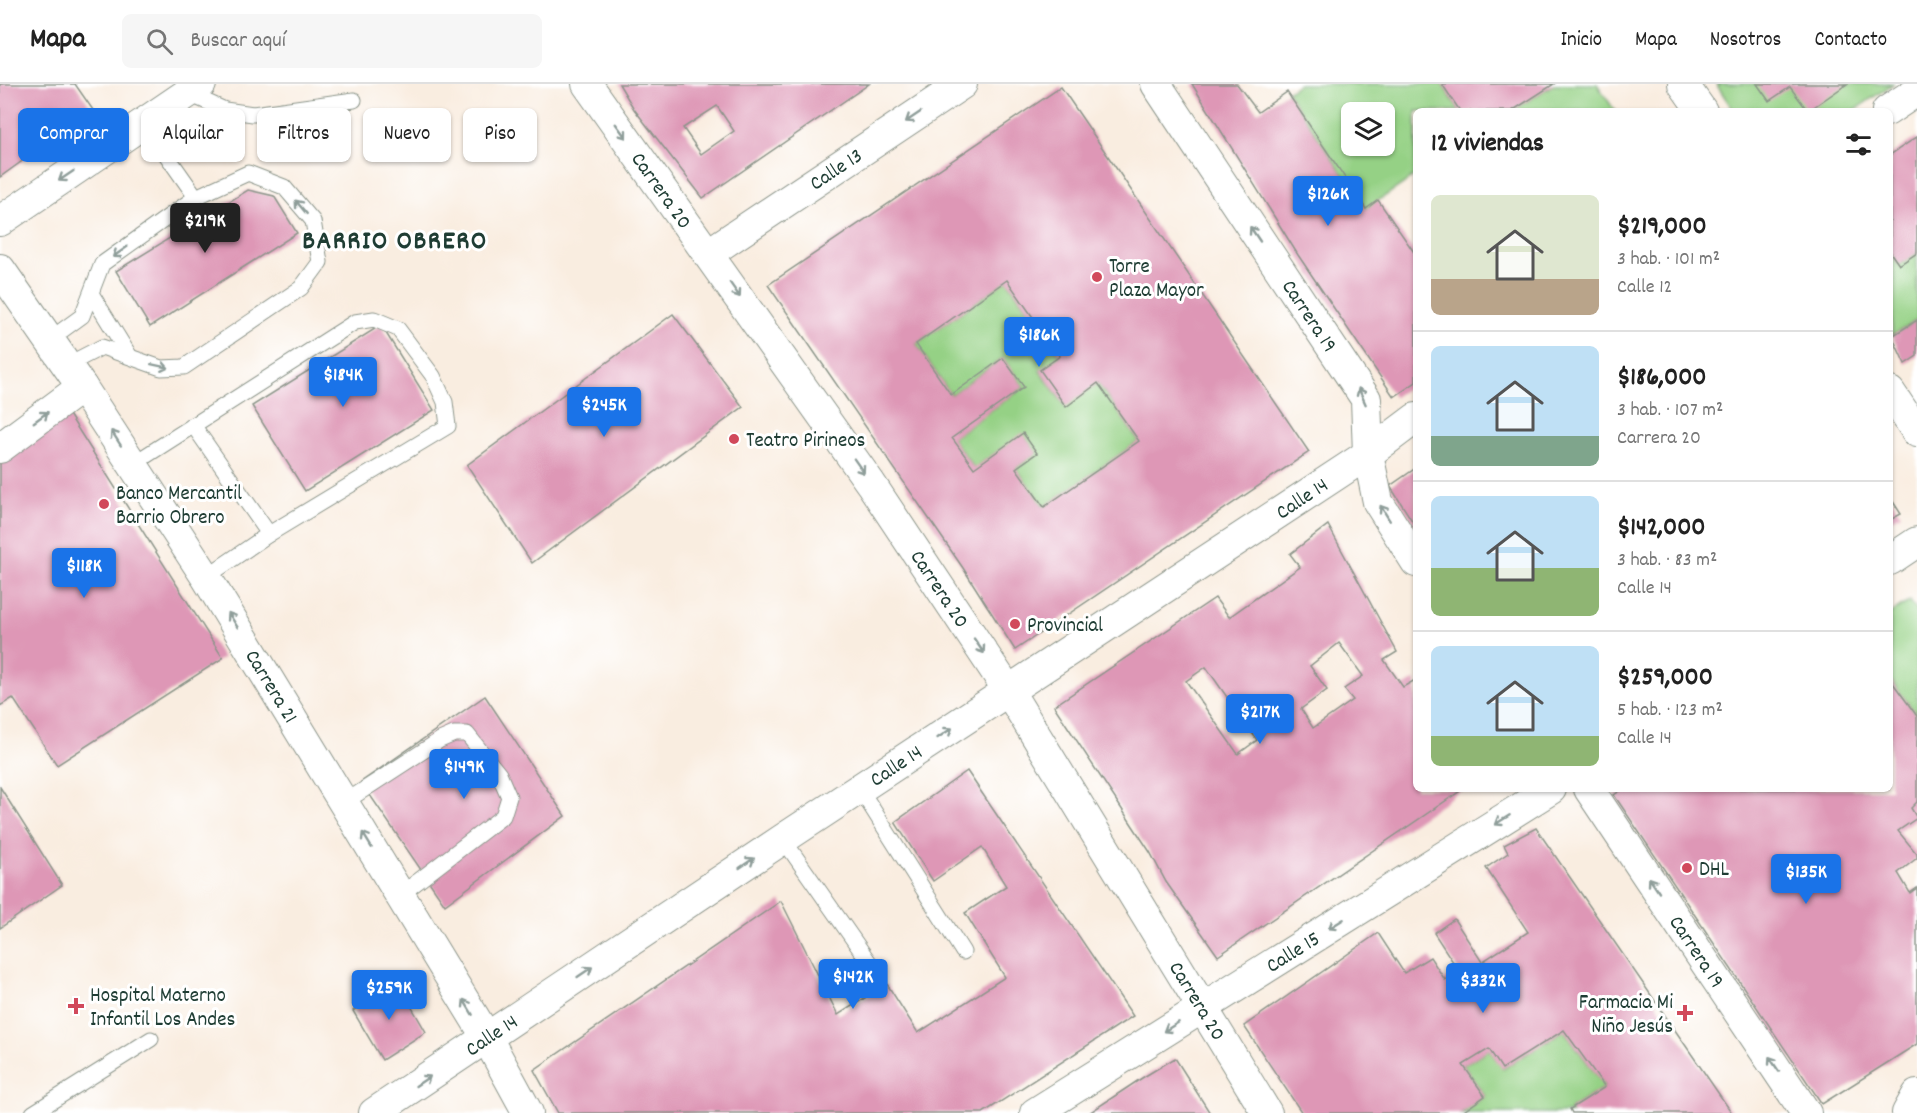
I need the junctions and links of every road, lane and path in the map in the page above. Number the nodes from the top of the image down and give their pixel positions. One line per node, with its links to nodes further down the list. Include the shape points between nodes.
1 (586, 84): 15 (street, Carrera 20, one-way to 15)
2 (962, 84): 15 (street, Calle 13, one-way to 15)
3 (1156, 84): 26 (street, Carrera 19, one-way to 3, via 1366,399)
4 (1683, 84): 9 (street)
5 (194, 89): 7 (lane, via 225,110 253,114); 8 (street)
6 (1917, 91): 10 (street)
7 (354, 100)
8 (166, 108)
9 (1700, 108)
10 (1892, 108)
11 (141, 125): 14 (street, one-way to 14)
12 (171, 162): 13 (lane)
13 (196, 197): 17 (lane, one-way to 17, via 102,264); 19 (lane, one-way to 13, via 161,368 184,366 302,288 320,262 313,221 284,187 248,173)
14 (0, 221)
15 (709, 253): 33 (street, Carrera 20, one-way to 33, via 871,484)
16 (0, 269): 18 (street, Carrera 21)
17 (92, 295): 18 (lane, via 82,316); 19 (lane)
18 (49, 340): 20 (street, Carrera 21)
19 (129, 355): 20 (lane, via 102,347)
20 (75, 376): 25 (street, one-way to 20); 27 (street, Carrera 21, one-way to 20)
21 (1893, 396): 24 (street)
22 (1413, 420): 26 (street, Calle 14)
23 (193, 425): 27 (lane); 28 (lane); 28 (lane, via 355,322 374,319 398,329 433,376 445,402 448,426)
24 (1917, 432)
25 (0, 448)
26 (1368, 454): 30 (street, Carrera 19, one-way to 26, via 1378,502); 33 (street, Calle 14)
27 (133, 464): 32 (street, Carrera 21)
28 (269, 534): 32 (lane)
29 (1917, 542): 31 (street)
30 (1413, 557)
31 (1893, 558)
32 (206, 577): 37 (street, Carrera 21, one-way to 32)
33 (1008, 690): 34 (street, Calle 14, one-way to 33); 42 (street, Carrera 20)
34 (860, 789): 38 (street, Calle 14); 40 (lane)
35 (1546, 792): 42 (street, Calle 15, one-way to 42)
36 (1591, 792): 51 (street, Carrera 19, one-way to 36)
37 (345, 802): 39 (street, Carrera 21, one-way to 37); 39 (lane, via 454,734 467,734 499,774 509,797 503,816)
38 (783, 839): 41 (lane); 43 (street, Calle 14, one-way to 38)
39 (400, 896): 43 (street, Carrera 21, one-way to 39)
40 (963, 952)
41 (876, 972)
42 (1204, 1007): 49 (street, Calle 15, one-way to 49); 50 (street, Carrera 20)
43 (487, 1038): 47 (street, Calle 14, one-way to 43); 48 (street, Carrera 21)
44 (151, 1039): 46 (lane)
45 (1917, 1095): 52 (street)
46 (33, 1113)
47 (374, 1113)
48 (528, 1113)
49 (1035, 1113)
50 (1267, 1113)
51 (1806, 1113)
52 (1907, 1113)

